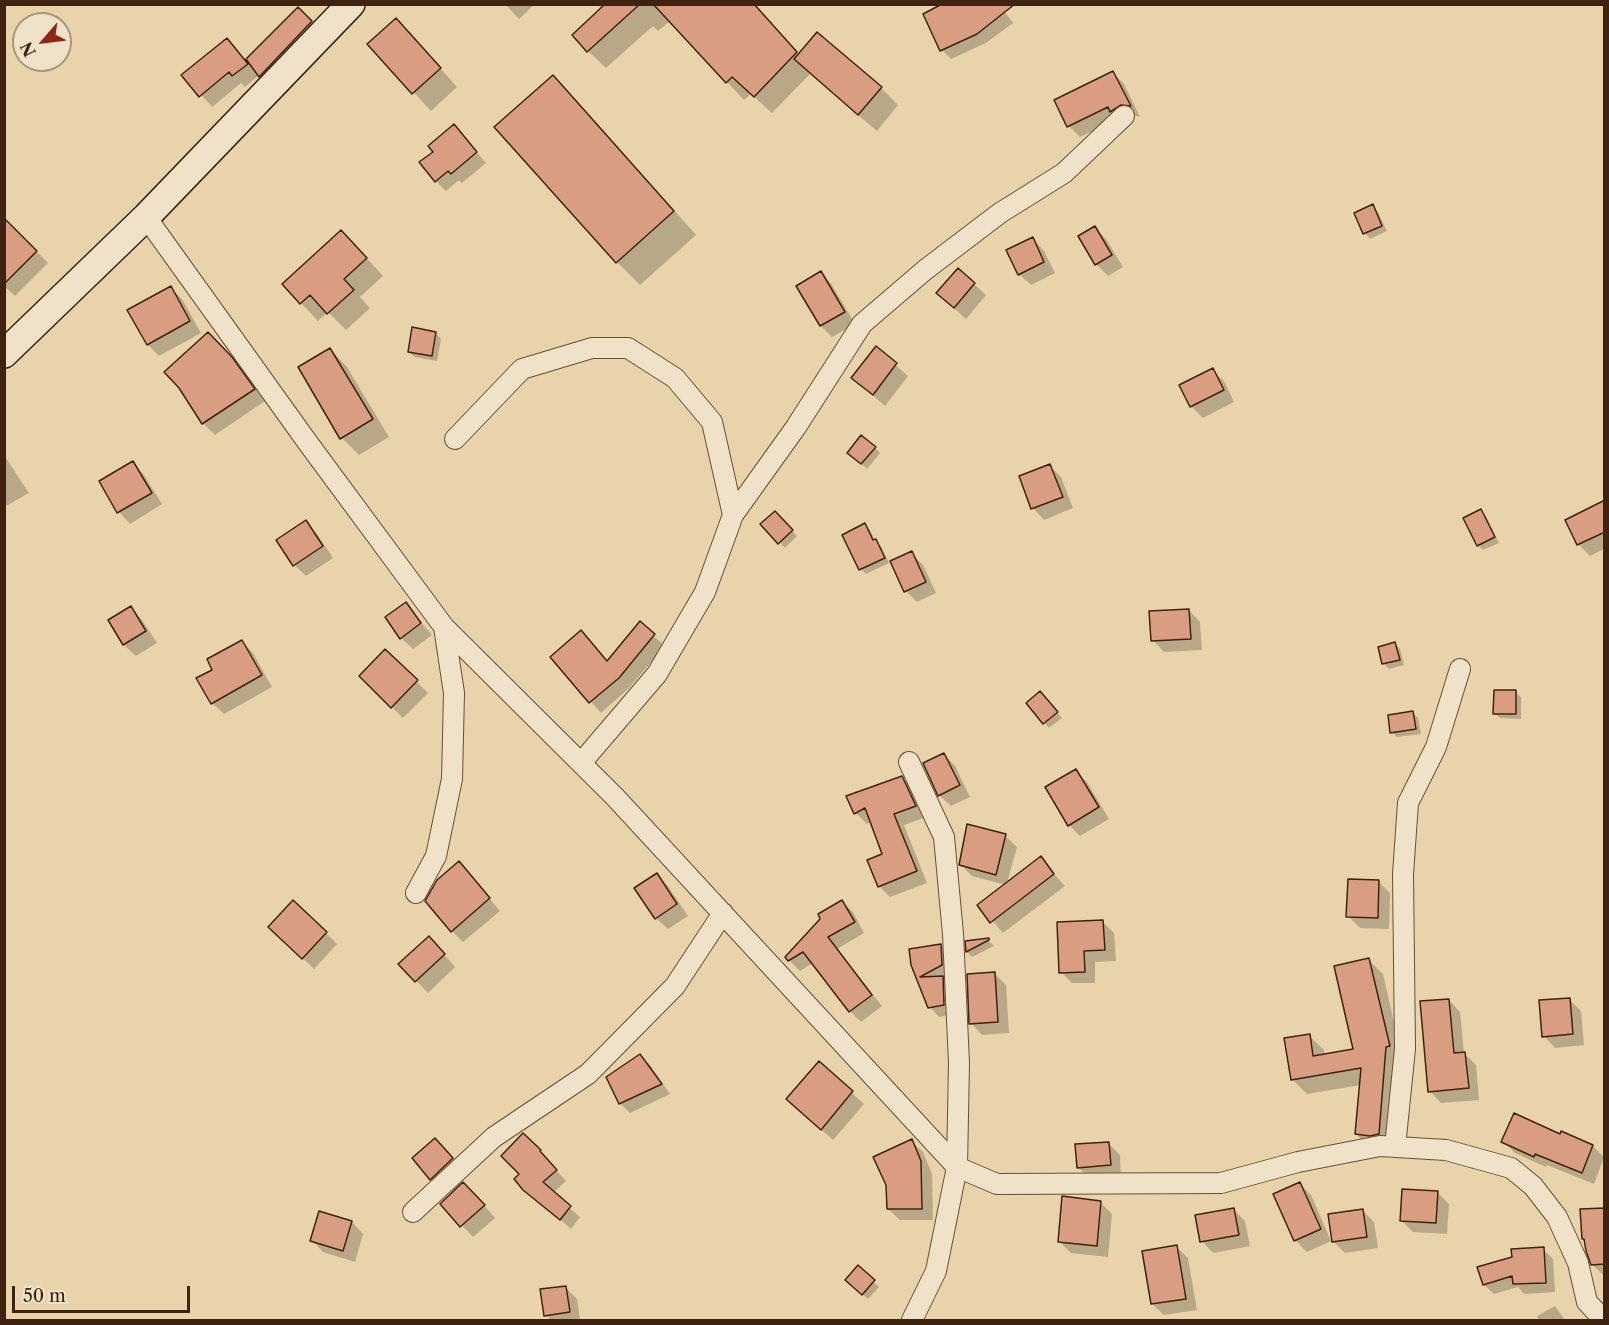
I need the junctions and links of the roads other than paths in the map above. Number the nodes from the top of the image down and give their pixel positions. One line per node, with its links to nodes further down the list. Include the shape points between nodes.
1 (351, 4): 3 (street)
2 (1124, 116): 6 (street, via 1064,173 991,220 862,324)
3 (146, 217): 4 (street); 7 (street)
4 (4, 354)
5 (455, 439): 6 (street, via 522,369 592,348 627,348 675,378 712,422)
6 (733, 515): 10 (street, via 705,592 657,674)
7 (444, 627): 10 (street); 11 (street, via 454,693 452,779 436,856)
8 (1460, 669): 13 (street, via 1436,747 1408,803 1403,874 1406,1049)
9 (909, 762): 14 (street, via 944,837 959,1063)
10 (581, 763): 12 (street)
11 (416, 892)
12 (723, 913): 14 (street); 15 (street, via 675,986 588,1074 494,1137)
13 (1395, 1147): 14 (street, via 1380,1146 1298,1162 1221,1183 997,1184); 17 (street, via 1446,1150 1511,1168 1533,1186 1557,1218 1578,1263 1587,1302)
14 (957, 1167): 16 (street, via 936,1271)
15 (413, 1212)
16 (912, 1320)
17 (1604, 1320)

